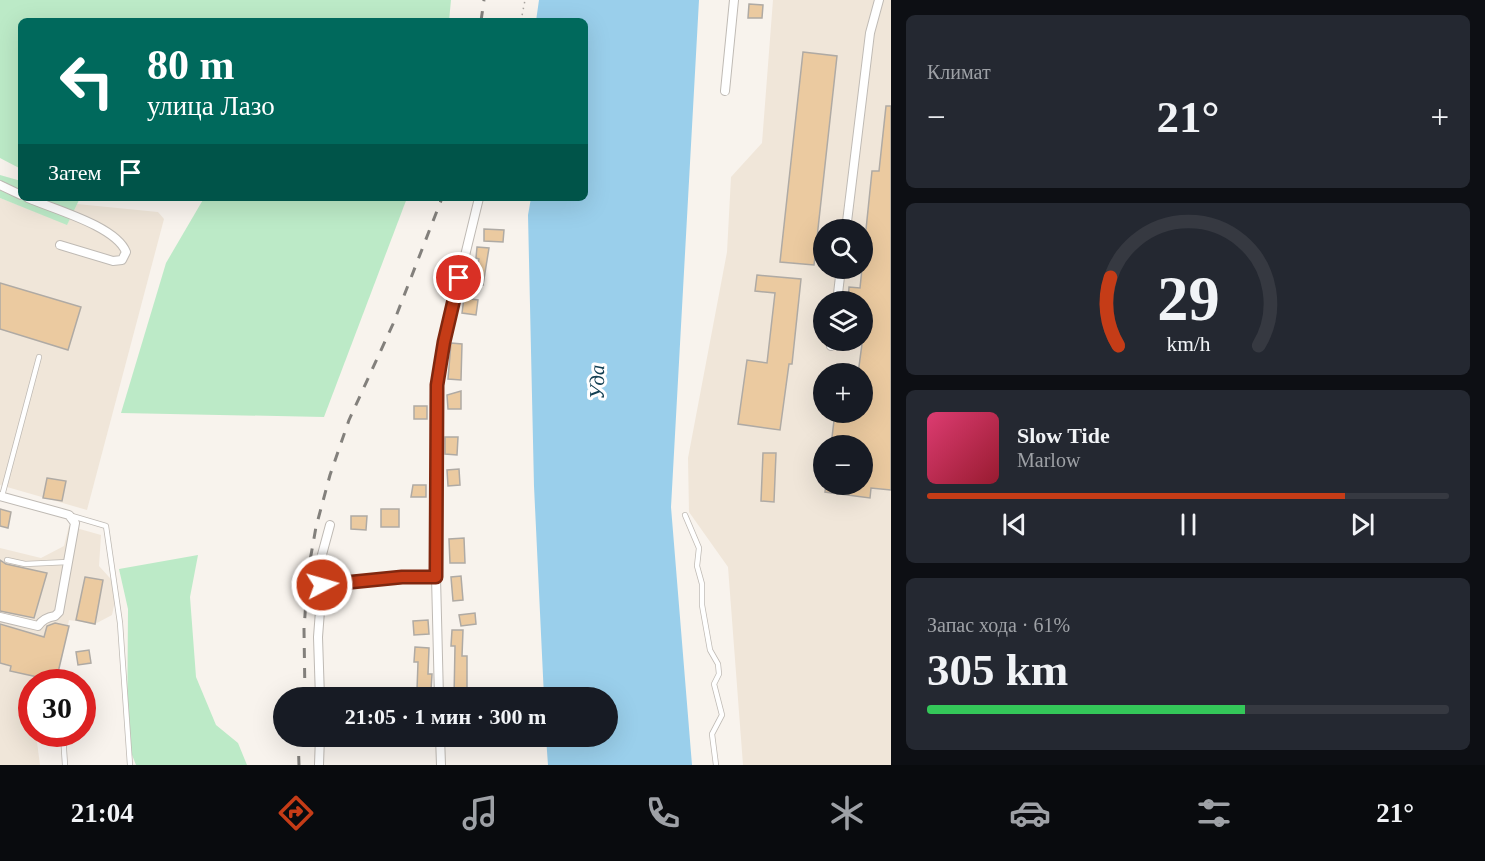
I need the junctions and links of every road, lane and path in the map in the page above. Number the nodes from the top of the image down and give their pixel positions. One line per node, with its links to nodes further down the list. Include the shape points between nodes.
1 (525, 0): 4 (path)
2 (734, 0): 5 (street)
3 (879, 0): 10 (street, via 870,33)
4 (522, 18)
5 (725, 91)
6 (0, 185): 7 (street)
7 (18, 194)
8 (35, 201): 11 (street, via 91,224 112,236 126,252 122,260 113,261)
9 (478, 201): 19 (street, via 437,385)
10 (847, 219)
11 (60, 245)
12 (39, 357): 13 (lane)
13 (1, 496): 15 (street)
14 (685, 515): 31 (lane, via 699,548 702,605 710,650 718,664 714,684 722,715 712,734)
15 (72, 516): 18 (street, via 75,523); 28 (lane, via 106,526 120,623)
16 (330, 525): 20 (street, via 321,561)
17 (7, 560): 18 (lane, via 25,564)
18 (68, 562): 21 (street, via 55,616 38,626)
19 (436, 577): 20 (street); 23 (street)
20 (322, 585): 22 (street)
21 (0, 617)
22 (320, 687)
23 (439, 687)
24 (64, 747): 27 (lane)
25 (320, 747): 29 (street)
26 (440, 747): 30 (street)
27 (65, 765)
28 (130, 765)
29 (319, 765)
30 (441, 765)
31 (716, 765)

